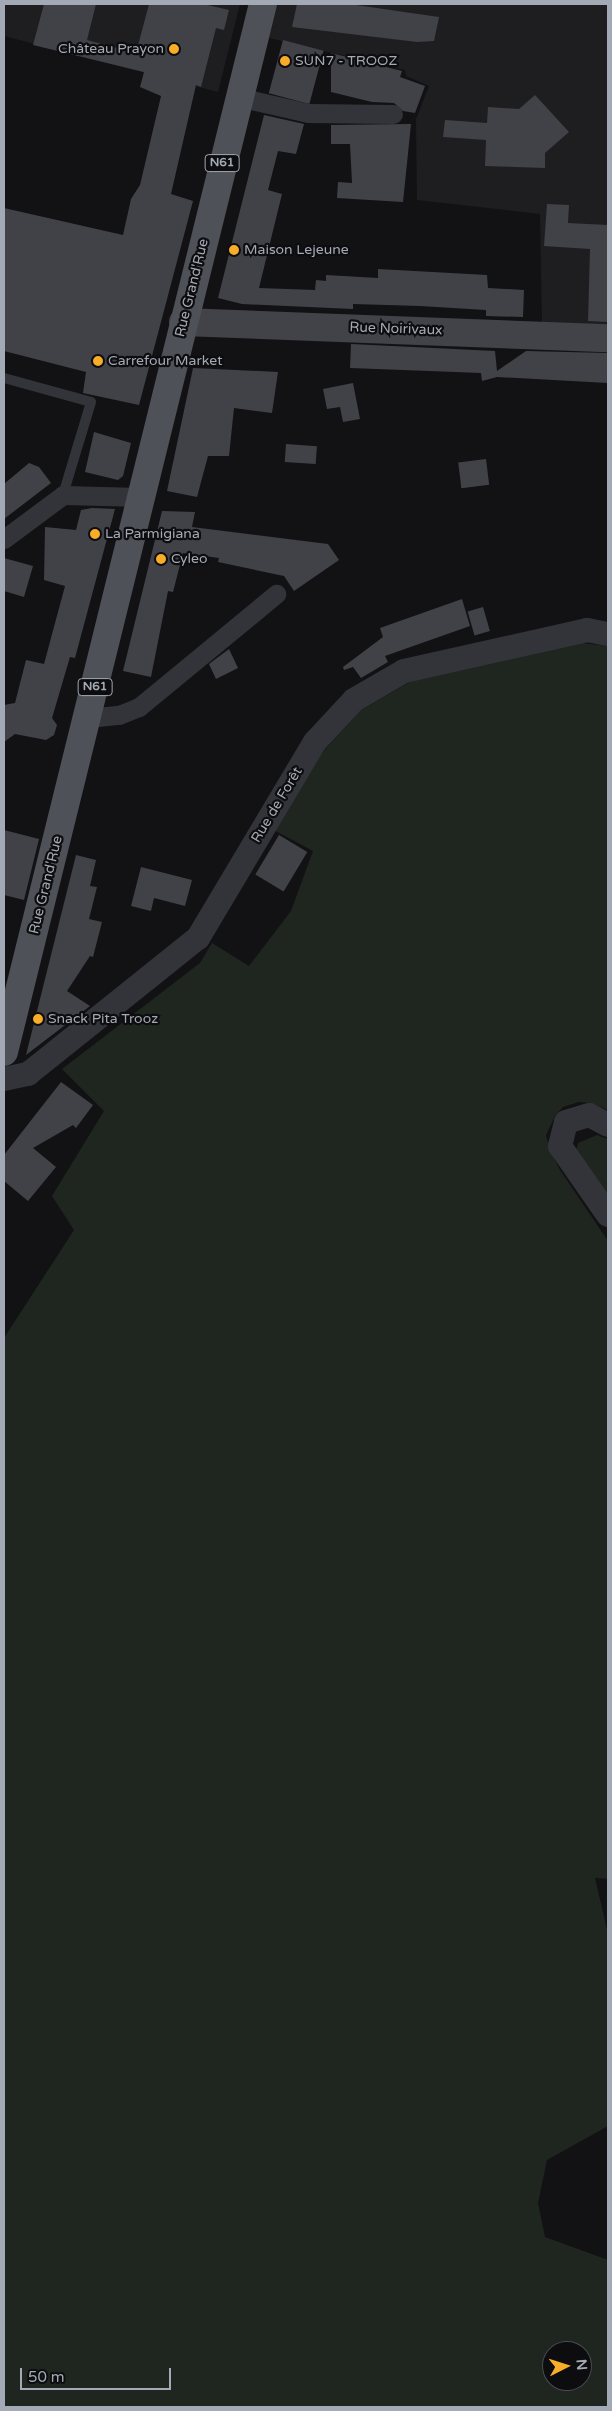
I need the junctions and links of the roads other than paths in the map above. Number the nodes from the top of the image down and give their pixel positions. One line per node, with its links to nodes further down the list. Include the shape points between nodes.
1 (263, 4): 2 (main road, Rue Grand'Rue / N61)
2 (238, 97): 3 (street, via 308,113); 4 (main road, Rue Grand'Rue / N61)
3 (393, 114)
4 (183, 322): 5 (main road, Rue Noirivaux); 8 (main road, Rue Grand'Rue / N61)
5 (608, 338)
6 (4, 378): 7 (lane, via 91,402)
7 (63, 495): 8 (street); 9 (street)
8 (142, 497): 12 (main road, Rue Grand'Rue / N61)
9 (4, 539)
10 (276, 594): 12 (street, via 139,707 119,715)
11 (608, 634): 14 (street, Rue de Forêt, via 587,630 404,670 354,700 315,742 198,938 28,1074)
12 (88, 718): 13 (main road, Rue Grand'Rue / N61)
13 (4, 1052)
14 (4, 1079)
15 (608, 1126): 16 (street, via 589,1115 566,1122 560,1146)
16 (608, 1216)

